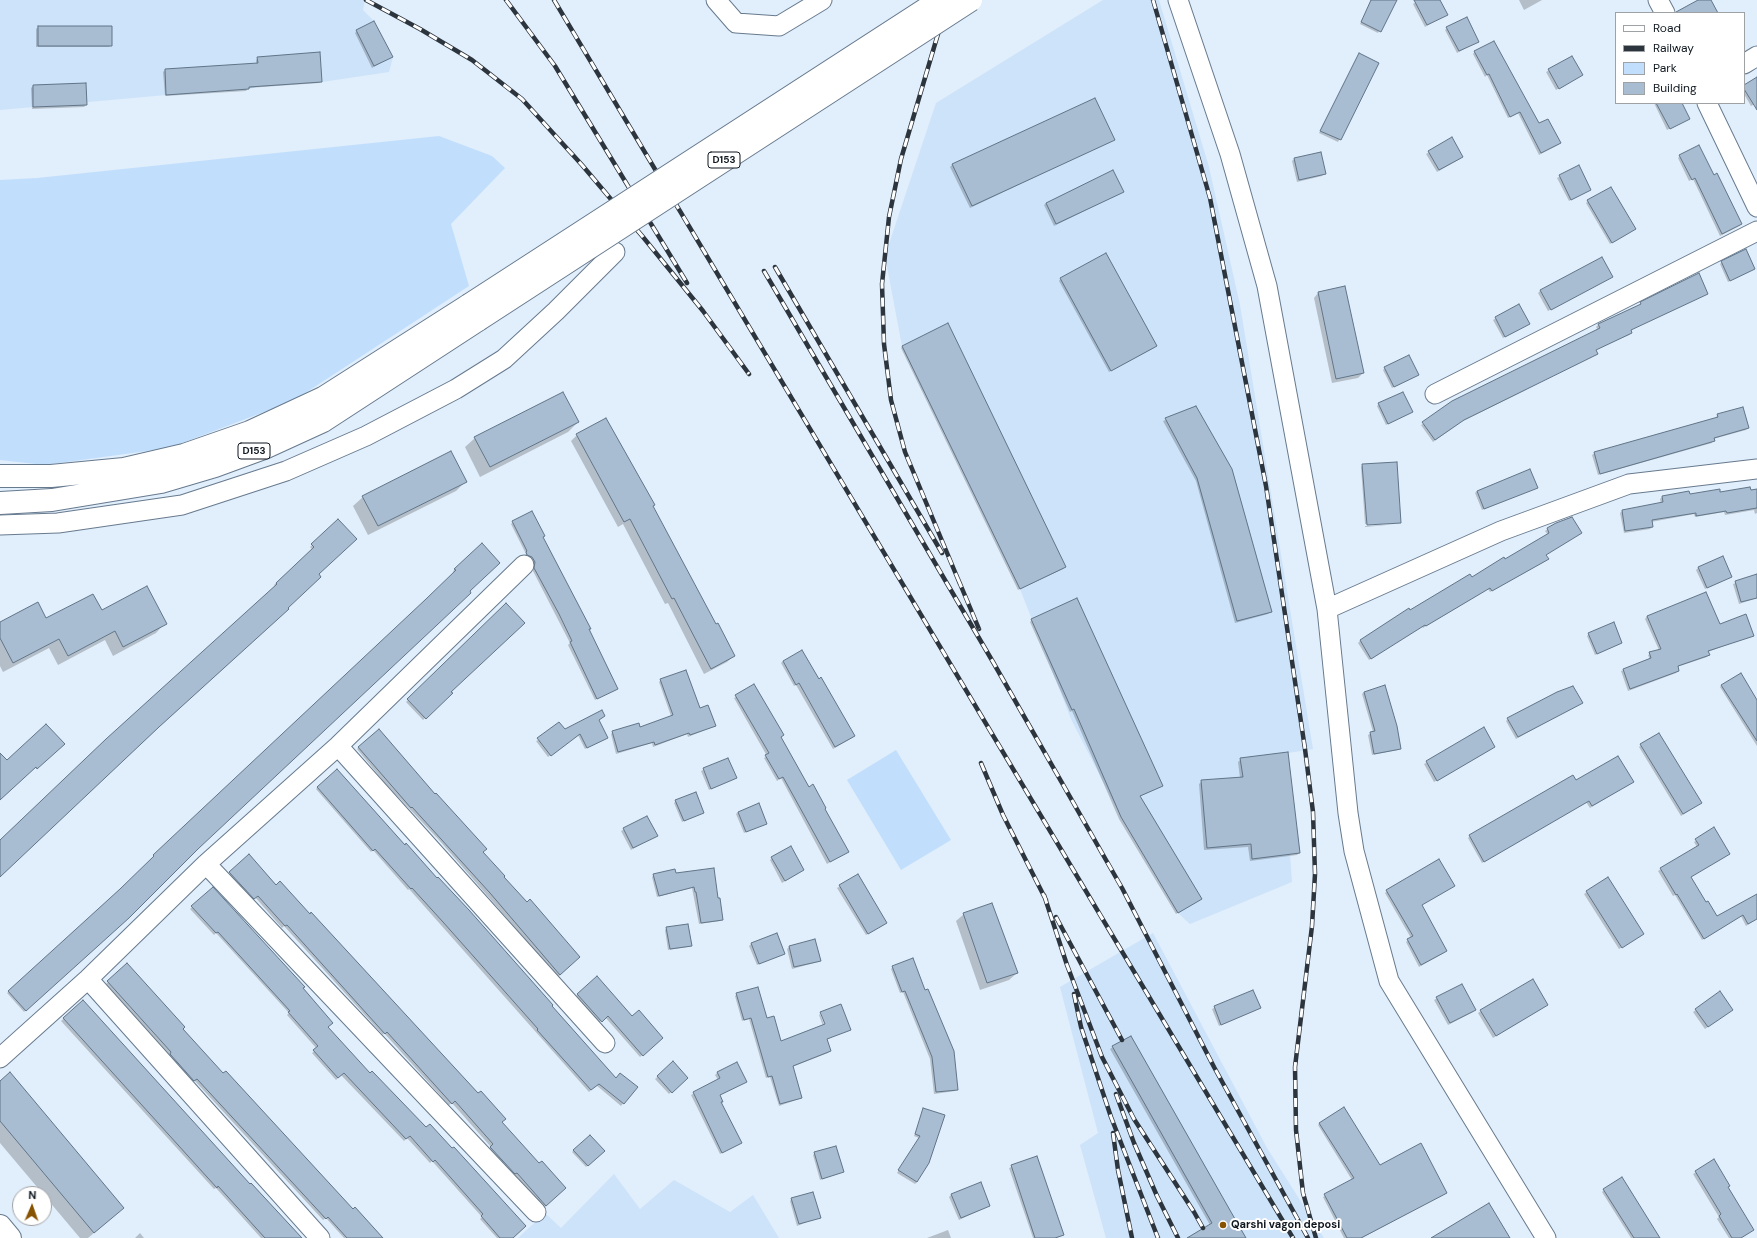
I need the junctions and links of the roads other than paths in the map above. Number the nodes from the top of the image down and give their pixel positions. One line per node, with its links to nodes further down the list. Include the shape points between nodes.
1 (716, 0): 2 (street, via 736,23 779,26)
2 (822, 0)
3 (940, 0): 14 (main road, D153, bridge)
4 (971, 0): 14 (main road, D153, bridge)
5 (1178, 0): 21 (street, via 1230,154 1267,286)
6 (1658, 0): 7 (street)
7 (1664, 12)
8 (1757, 56): 9 (street)
9 (1745, 63)
10 (1707, 104): 11 (street)
11 (1757, 207)
12 (1757, 231): 15 (street)
13 (615, 252): 19 (street, via 504,359 456,390 366,436 286,471 182,505 58,523)
14 (473, 313): 17 (main road, D153, via 323,398 250,432 184,455 124,469 51,476); 18 (main road, D153, via 323,421 264,448 161,482 52,500)
15 (1435, 394)
16 (1757, 469): 21 (street, via 1629,484 1501,531)
17 (0, 476)
18 (0, 503)
19 (0, 525)
20 (524, 565): 22 (street)
21 (1327, 609): 31 (street, via 1354,851 1388,981)
22 (338, 746): 23 (street); 25 (street)
23 (206, 864): 24 (street); 27 (street)
24 (88, 979): 26 (street); 30 (street)
25 (605, 1043)
26 (0, 1058)
27 (536, 1212)
28 (0, 1226): 29 (main road)
29 (10, 1238)
30 (320, 1238)
31 (1546, 1238)

